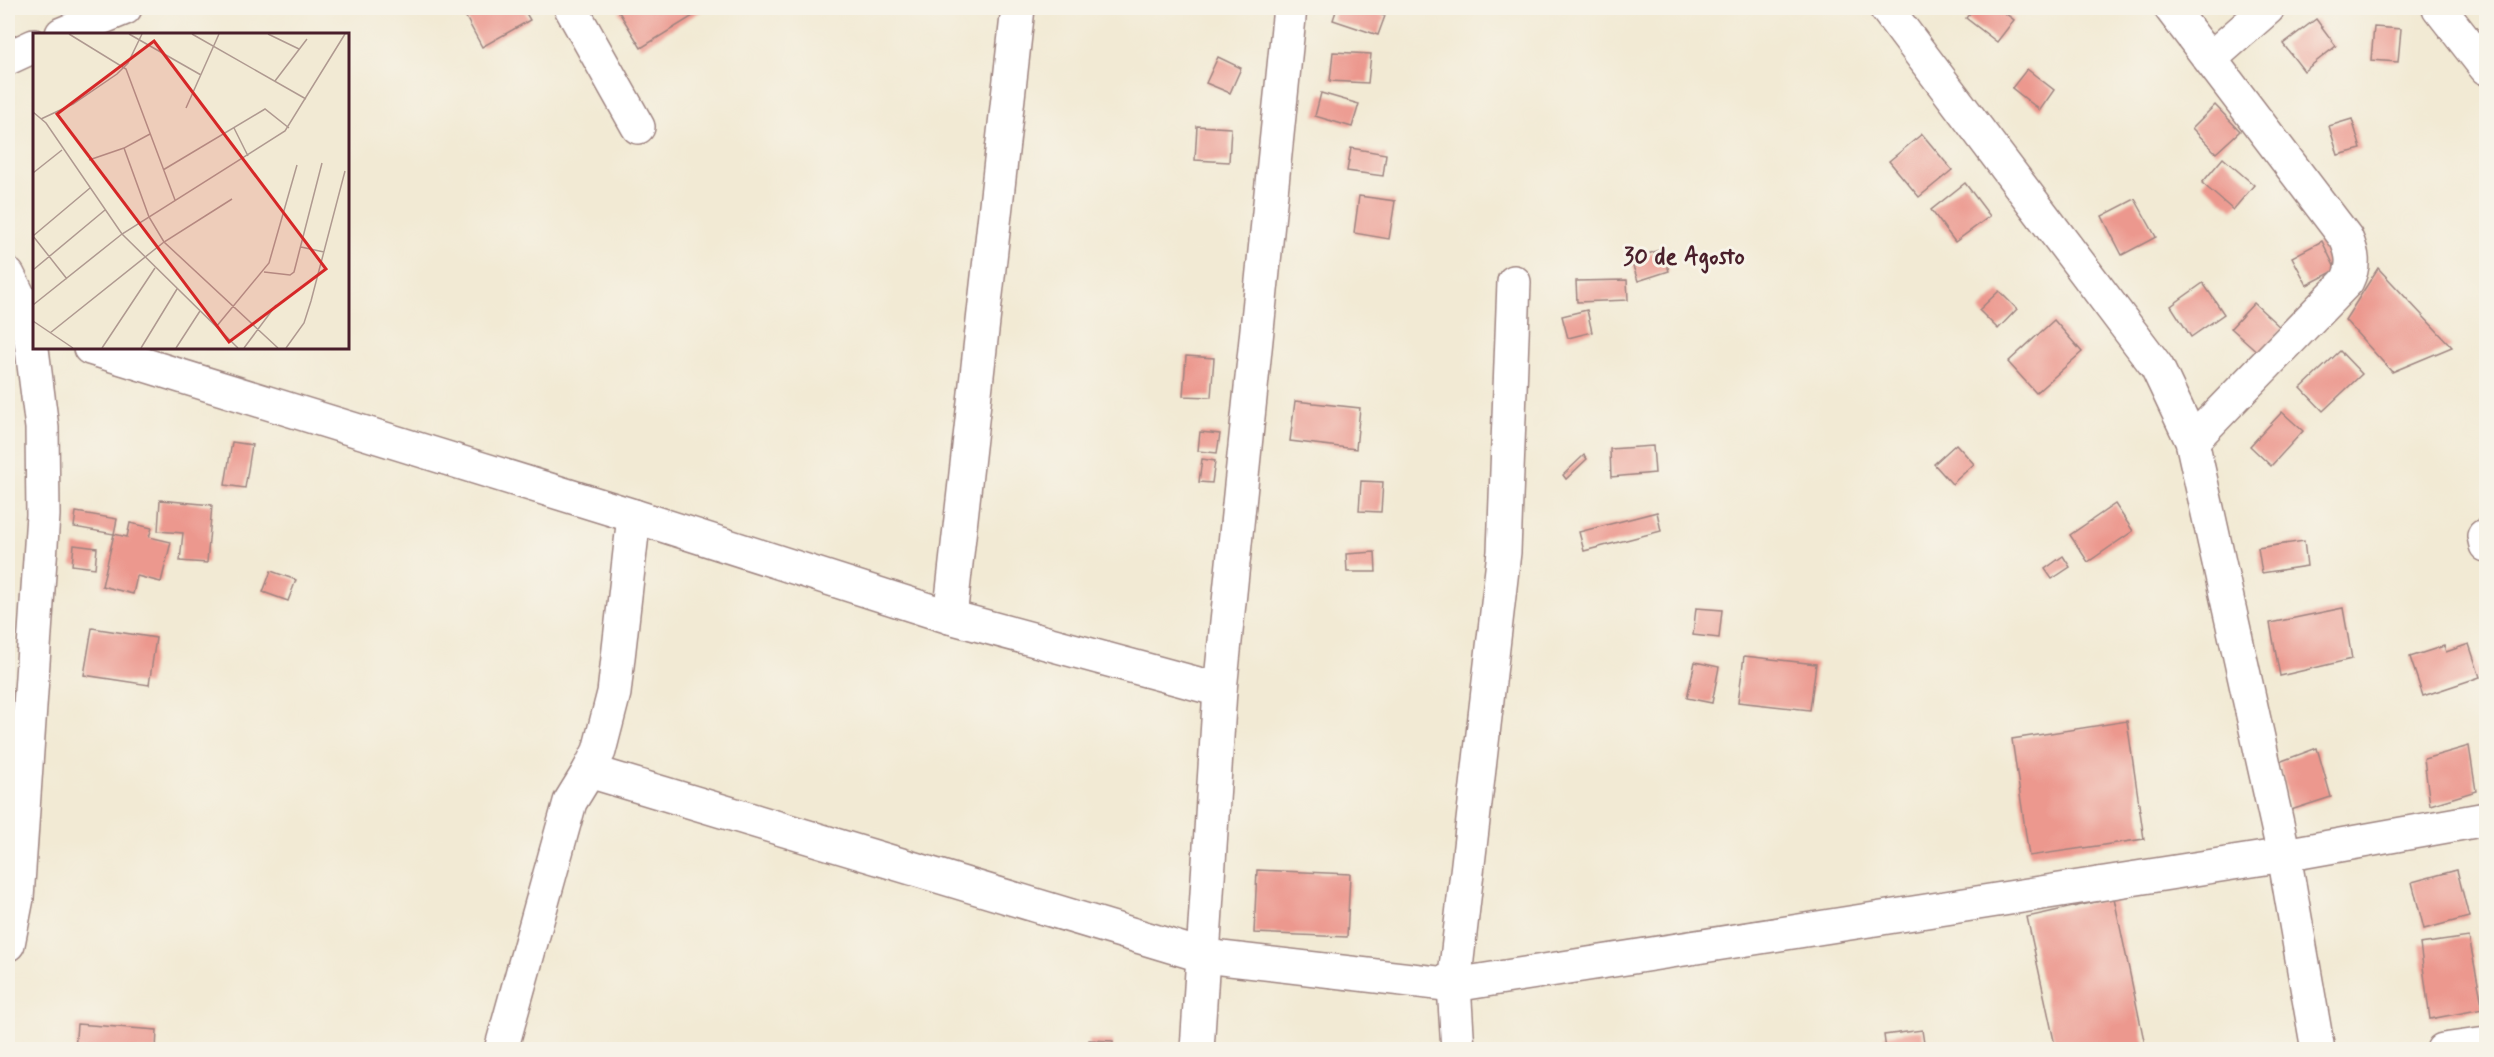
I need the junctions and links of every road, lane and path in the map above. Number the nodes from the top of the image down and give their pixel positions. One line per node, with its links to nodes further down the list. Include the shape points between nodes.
1 (125, 8): 9 (street)
2 (571, 8): 14 (street)
3 (1018, 8): 21 (street)
4 (1290, 8): 22 (street)
5 (1886, 8): 19 (street, via 2157,367)
6 (2171, 8): 12 (street)
7 (2268, 8): 12 (street)
8 (2439, 8): 13 (street)
9 (64, 33)
10 (33, 46): 11 (street)
11 (8, 58)
12 (2211, 58): 19 (street, via 2346,238 2353,259 2347,281)
13 (2487, 68)
14 (638, 127)
15 (8, 275): 17 (street, via 21,301)
16 (1514, 282): 28 (street, via 1504,552)
17 (24, 344): 26 (street, via 42,428 43,515 17,898)
18 (96, 350): 20 (street)
19 (2192, 441): 25 (street)
20 (634, 516): 21 (street); 23 (street, via 614,693)
21 (950, 617): 22 (street)
22 (1220, 690): 27 (street)
23 (589, 771): 27 (street); 30 (street, via 570,802)
24 (2487, 819): 25 (street)
25 (2284, 855): 28 (street); 33 (street)
26 (8, 944)
27 (1204, 956): 28 (street); 31 (street)
28 (1454, 984): 32 (street)
29 (2487, 1044): 34 (street)
30 (501, 1050)
31 (1197, 1050)
32 (1458, 1050)
33 (2318, 1050)
34 (2443, 1050)

